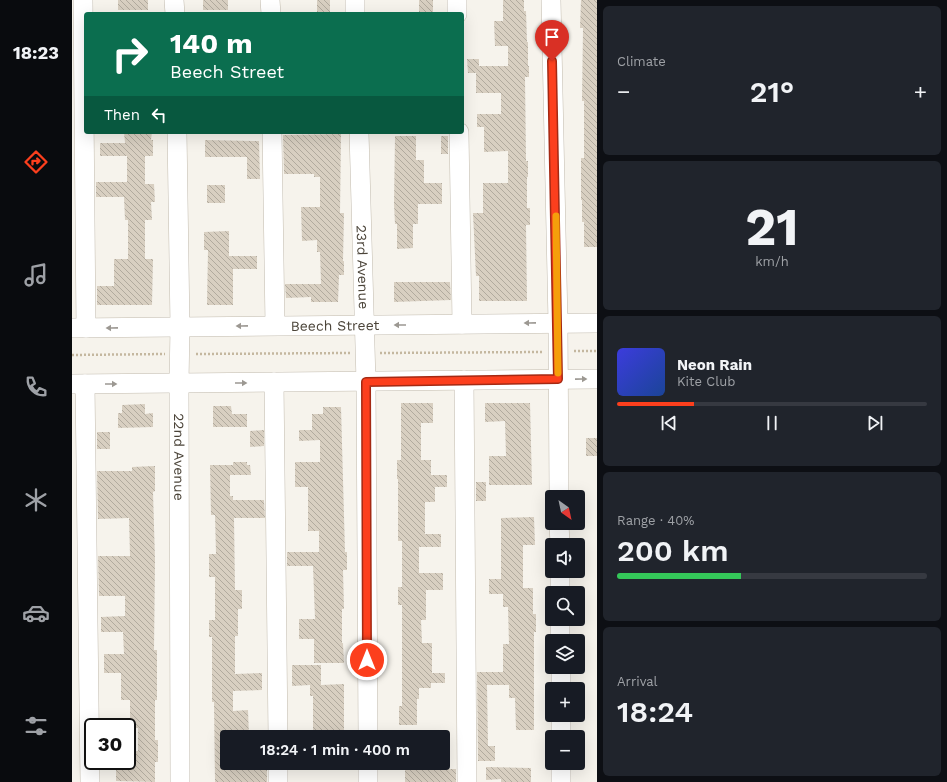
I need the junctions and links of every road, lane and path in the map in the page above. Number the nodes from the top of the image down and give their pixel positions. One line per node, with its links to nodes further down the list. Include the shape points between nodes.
1 (83, 0): 21 (street)
2 (174, 0): 7 (street)
3 (270, 0): 8 (street)
4 (355, 0): 9 (street)
5 (457, 0): 10 (street)
6 (551, 0): 15 (street)
7 (175, 12)
8 (271, 12)
9 (355, 12)
10 (457, 12)
11 (177, 134): 20 (street, 22nd Avenue)
12 (272, 134): 19 (street)
13 (359, 134): 18 (street, 23rd Avenue)
14 (459, 134): 17 (street)
15 (558, 323): 16 (street, Beech Street); 17 (street, Beech Street, one-way to 17); 23 (street)
16 (597, 323)
17 (462, 324): 18 (street, Beech Street, one-way to 18)
18 (364, 325): 19 (street, Beech Street); 24 (street, 23rd Avenue)
19 (275, 326): 20 (street, Beech Street, one-way to 20)
20 (180, 327): 21 (street, Beech Street, one-way to 21); 25 (street, 22nd Avenue)
21 (79, 328)
22 (597, 351): 23 (path)
23 (558, 352): 24 (path); 27 (street)
24 (365, 353): 25 (path); 31 (street, 23rd Avenue)
25 (179, 354): 26 (path); 32 (street, 22nd Avenue)
26 (72, 355)
27 (558, 379): 28 (street, one-way to 28); 29 (street); 34 (street)
28 (597, 379)
29 (464, 380): 31 (street); 44 (street)
30 (274, 382): 31 (street); 32 (street, one-way to 30); 35 (street)
31 (366, 382): 36 (street, 23rd Avenue)
32 (179, 383): 33 (street, one-way to 32); 41 (street, 22nd Avenue)
33 (79, 384): 40 (street)
34 (559, 490)
35 (278, 730)
36 (368, 730)
37 (278, 770): 42 (street)
38 (368, 770): 43 (street)
39 (561, 770): 45 (street)
40 (90, 782)
41 (180, 782)
42 (278, 782)
43 (368, 782)
44 (467, 782)
45 (561, 782)

